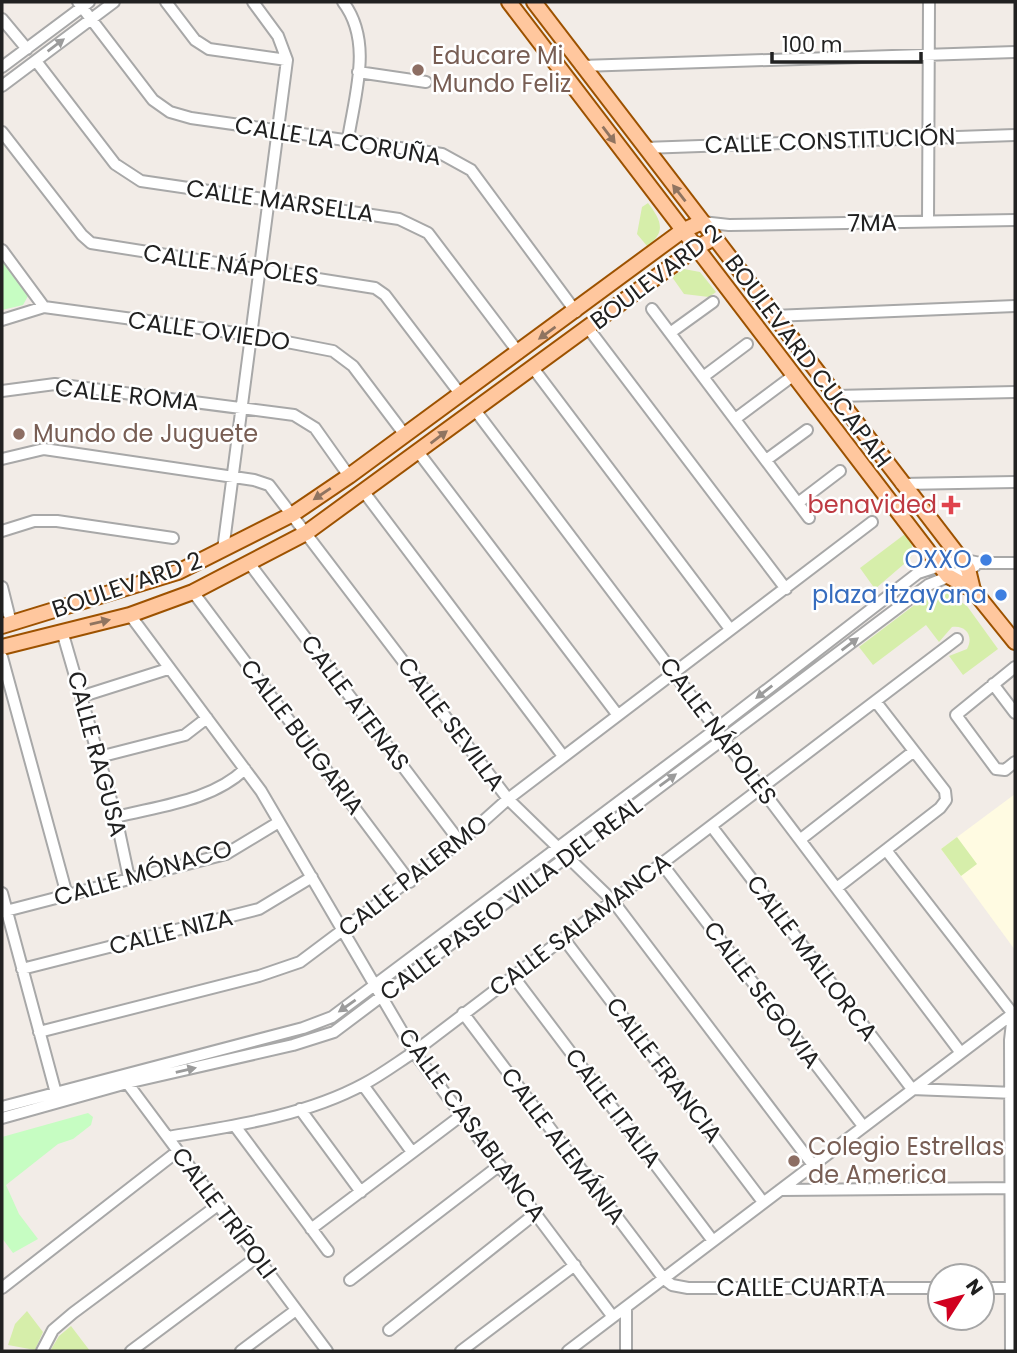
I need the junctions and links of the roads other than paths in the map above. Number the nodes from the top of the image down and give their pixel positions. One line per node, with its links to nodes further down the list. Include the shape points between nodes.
1 (114, 2): 10 (street)
2 (166, 2): 14 (street, via 195,40 209,50)
3 (253, 2): 14 (street, via 278,36)
4 (343, 2): 18 (street, via 359,29)
5 (509, 2): 21 (main road, BOULEVARD CUCAPAH)
6 (534, 2): 16 (main road, BOULEVARD CUCAPAH)
7 (929, 2): 13 (street)
8 (83, 3): 10 (street, CALLE LA CORUÑA); 11 (street)
9 (2, 19): 11 (street)
10 (91, 19): 15 (street, one-way to 10); 24 (street, CALLE LA CORUÑA, via 153,100 170,112)
11 (27, 48): 17 (street)
12 (1015, 52): 13 (street)
13 (931, 54): 16 (street); 26 (street)
14 (287, 60): 24 (street)
15 (36, 61): 20 (street); 29 (street, CALLE MARSELLA, via 126,173 141,181)
16 (582, 66): 22 (main road, BOULEVARD CUCAPAH)
17 (2, 67)
18 (358, 72): 19 (street); 27 (street)
19 (426, 82)
20 (2, 86)
21 (574, 89): 22 (main road, via 598,102); 34 (main road, BOULEVARD CUCAPAH, one-way to 34)
22 (629, 129): 28 (main road, BOULEVARD CUCAPAH)
23 (2, 131): 38 (street, CALLE NÁPOLES, via 92,243)
24 (278, 131): 27 (street, CALLE LA CORUÑA); 29 (street)
25 (1015, 135): 26 (street, CALLE CONSTITUCIÓN)
26 (929, 138): 28 (street, CALLE CONSTITUCIÓN); 32 (street)
27 (348, 139): 43 (street, CALLE LA CORUÑA, via 442,154 471,170)
28 (644, 148): 31 (main road, BOULEVARD CUCAPAH, one-way to 28)
29 (269, 198): 38 (street); 50 (street, CALLE MARSELLA, via 399,219 428,233)
30 (1015, 220): 32 (street, 7MA)
31 (702, 222): 33 (street, BOULEVARD 2); 34 (main road, BOULEVARD 2); 35 (main road, BOULEVARD CUCAPAH)
32 (928, 222): 33 (street, 7MA)
33 (729, 225): 35 (street, BOULEVARD 2)
34 (682, 231): 36 (main road, BOULEVARD CUCAPAH); 43 (main road, BOULEVARD 2)
35 (714, 238): 36 (main road, BOULEVARD 2); 44 (main road, BOULEVARD CUCAPAH)
36 (696, 248): 46 (main road, BOULEVARD 2); 52 (main road, BOULEVARD CUCAPAH)
37 (2, 250): 41 (street)
38 (260, 268): 48 (street); 56 (street, CALLE NÁPOLES, via 375,288)
39 (713, 302): 47 (street)
40 (1015, 306): 44 (street)
41 (44, 307): 45 (street); 48 (street, CALLE OVIEDO)
42 (652, 309): 47 (street)
43 (576, 312): 50 (main road, BOULEVARD 2, one-way to 50)
44 (773, 316): 57 (main road, BOULEVARD CUCAPAH)
45 (2, 320)
46 (588, 328): 51 (main road, BOULEVARD 2); 85 (street)
47 (670, 332): 53 (street)
48 (251, 335): 58 (street); 62 (street, CALLE OVIEDO, via 344,356)
49 (747, 344): 53 (street)
50 (519, 353): 56 (main road, BOULEVARD 2)
51 (533, 369): 59 (main road, BOULEVARD 2); 90 (street)
52 (794, 375): 60 (street); 83 (main road, BOULEVARD CUCAPAH)
53 (703, 377): 60 (street)
54 (2, 391): 58 (street, CALLE ROMA, via 55,384)
55 (1015, 393): 57 (street)
56 (461, 395): 62 (main road, BOULEVARD 2)
57 (834, 396): 70 (main road, BOULEVARD CUCAPAH)
58 (241, 407): 67 (street, CALLE ROMA, via 304,419); 68 (street)
59 (475, 410): 63 (main road, BOULEVARD 2, one-way to 59); 98 (street, CALLE NÁPOLES)
60 (735, 419): 65 (street)
61 (807, 430): 65 (street)
62 (405, 435): 67 (main road, BOULEVARD 2)
63 (419, 453): 71 (main road, BOULEVARD 2); 103 (street)
64 (2, 459): 68 (street, CALLE SEVILLA, via 44,450)
65 (766, 460): 72 (street)
66 (840, 471): 72 (street)
67 (349, 476): 73 (main road, BOULEVARD 2, one-way to 73)
68 (232, 477): 73 (street, CALLE SEVILLA, via 269,485); 79 (street)
69 (1015, 482): 70 (street)
70 (901, 484): 82 (main road, BOULEVARD CUCAPAH)
71 (364, 492): 77 (main road, BOULEVARD 2); 108 (street)
72 (798, 503): 74 (street)
73 (293, 514): 77 (street, CALLE SEVILLA); 79 (main road, BOULEVARD 2)
74 (808, 518)
75 (872, 522): 85 (street, CALLE PALERMO)
76 (2, 531): 78 (street, via 34,521)
77 (306, 533): 80 (main road, BOULEVARD 2); 113 (street, CALLE SEVILLA)
78 (173, 538)
79 (223, 550): 89 (main road, BOULEVARD 2, via 129,589)
80 (249, 563): 87 (main road, BOULEVARD 2); 118 (street, CALLE ATENAS)
81 (1015, 563): 82 (street, CALLE PASEO VILLA DEL REAL)
82 (970, 564): 83 (street, CALLE PASEO VILLA DEL REAL); 86 (main road, BOULEVARD CUCAPAH)
83 (944, 570): 86 (main road, BOULEVARD CUCAPAH); 105 (street, CALLE PASEO VILLA DEL REAL, one-way to 105, via 918,573); 106 (street, CALLE PASEO VILLA DEL REAL, one-way to 83)
84 (2, 587): 89 (street)
85 (786, 589): 90 (street, CALLE PALERMO)
86 (973, 590): 93 (main road, BOULEVARD CUCAPAH)
87 (193, 592): 88 (main road, BOULEVARD 2); 125 (street, CALLE BULGARIA)
88 (130, 615): 91 (main road, BOULEVARD 2, one-way to 88); 97 (street, CALLE CASABLANCA)
89 (6, 625)
90 (730, 629): 98 (street, CALLE PALERMO)
91 (62, 631): 94 (main road, BOULEVARD 2); 100 (street, CALLE RAGUSA)
92 (957, 639): 101 (street, CALLE SALAMANCA)
93 (1015, 642)
94 (2, 647)
95 (2, 657): 128 (street)
96 (1015, 667): 99 (street)
97 (168, 669): 100 (street); 104 (street, CALLE CASABLANCA)
98 (674, 673): 103 (street, CALLE PALERMO); 105 (street, CALLE NÁPOLES)
99 (993, 684): 102 (street); 110 (street, via 956,715 996,769 1005,770)
100 (83, 696): 109 (street, CALLE RAGUSA)
101 (876, 702): 107 (street); 112 (street, CALLE SALAMANCA)
102 (1015, 713)
103 (617, 714): 108 (street, CALLE PALERMO)
104 (207, 719): 109 (street, via 185,736); 111 (street, CALLE CASABLANCA)
105 (716, 729): 106 (street, CALLE NÁPOLES); 119 (street, CALLE PASEO VILLA DEL REAL)
106 (723, 739): 112 (street, CALLE NÁPOLES); 121 (street, CALLE PASEO VILLA DEL REAL, one-way to 106)
107 (914, 751): 117 (street); 120 (street, via 945,791 946,800)
108 (563, 756): 113 (street, CALLE PALERMO)
109 (99, 757): 114 (street, CALLE RAGUSA)
110 (1015, 762)
111 (245, 769): 114 (street, via 230,783 200,796); 115 (street, CALLE CASABLANCA)
112 (762, 788): 116 (street, CALLE SALAMANCA); 117 (street, CALLE NÁPOLES)
113 (508, 799): 118 (street, CALLE PALERMO); 119 (street, CALLE SEVILLA)
114 (116, 817): 124 (street, CALLE RAGUSA)
115 (279, 822): 123 (street, CALLE CASABLANCA); 124 (street, CALLE MÓNACO, via 226,854)
116 (712, 827): 122 (street, CALLE SALAMANCA); 145 (street, CALLE MALLORCA)
117 (801, 839): 126 (street, CALLE NÁPOLES)
118 (460, 842): 125 (street, CALLE PALERMO)
119 (556, 847): 121 (street, CALLE SEVILLA); 135 (street, CALLE PASEO VILLA DEL REAL)
120 (887, 850): 126 (street); 138 (street)
121 (565, 856): 129 (street, CALLE SEVILLA); 136 (street, CALLE PASEO VILLA DEL REAL)
122 (662, 864): 129 (street, CALLE SALAMANCA); 153 (street, CALLE SEGOVIA)
123 (312, 877): 131 (street, CALLE CASABLANCA); 133 (street, CALLE NIZA, via 259,909)
124 (130, 878): 128 (street, CALLE MÓNACO)
125 (410, 882): 131 (street, CALLE PALERMO)
126 (838, 887): 142 (street, CALLE NÁPOLES)
127 (2, 893): 130 (street)
128 (67, 895): 130 (street, CALLE MÓNACO)
129 (613, 901): 132 (street, CALLE SALAMANCA); 158 (street, CALLE SEVILLA)
130 (4, 911): 133 (street)
131 (345, 931): 135 (street, CALLE CASABLANCA); 140 (street, CALLE PALERMO, via 300,962 259,976)
132 (564, 939): 134 (street, CALLE SALAMANCA); 162 (street, CALLE FRANCIA)
133 (22, 969): 140 (street)
134 (513, 976): 137 (street, CALLE SALAMANCA); 166 (street, CALLE ITALIA)
135 (376, 985): 136 (street, CALLE CASABLANCA); 143 (street, CALLE PASEO VILLA DEL REAL, one-way to 143, via 317,1024)
136 (383, 998): 141 (street, CALLE CASABLANCA); 143 (street, CALLE PASEO VILLA DEL REAL, one-way to 136, via 293,1045 334,1032)
137 (463, 1013): 141 (street, CALLE SALAMANCA); 170 (street, CALLE ALEMÁNIA)
138 (1014, 1013): 139 (street); 142 (street)
139 (1014, 1026): 146 (street, via 1010,1040)
140 (39, 1032): 147 (street)
141 (414, 1052): 144 (street, CALLE SALAMANCA); 150 (street, CALLE CASABLANCA)
142 (961, 1053): 145 (street)
143 (124, 1079): 147 (street, CALLE PASEO VILLA DEL REAL); 154 (street, CALLE TRÍPOLI)
144 (363, 1085): 149 (street, CALLE SALAMANCA); 156 (street)
145 (912, 1089): 146 (street); 153 (street)
146 (1013, 1093): 159 (street)
147 (57, 1098): 148 (street, CALLE PASEO VILLA DEL REAL); 151 (street, CALLE PASEO VILLA DEL REAL)
148 (2, 1107)
149 (300, 1109): 152 (street, CALLE SALAMANCA); 161 (street)
150 (462, 1115): 156 (street); 157 (street, CALLE CASABLANCA)
151 (2, 1118)
152 (235, 1126): 154 (street, CALLE SALAMANCA); 165 (street)
153 (863, 1126): 158 (street)
154 (167, 1137): 155 (street, CALLE TRÍPOLI)
155 (178, 1151): 163 (street, CALLE TRÍPOLI); 172 (street)
156 (412, 1152): 161 (street)
157 (500, 1165): 164 (street, CALLE CASABLANCA); 171 (street)
158 (813, 1165): 160 (street)
159 (1012, 1188): 160 (street); 174 (street)
160 (779, 1190): 162 (street)
161 (361, 1192): 165 (street)
162 (763, 1202): 166 (street)
163 (218, 1205): 168 (street, CALLE TRÍPOLI); 179 (street, via 73,1312 54,1330)
164 (536, 1213): 169 (street, CALLE CASABLANCA); 178 (street)
165 (311, 1229): 167 (street)
166 (713, 1241): 170 (street)
167 (328, 1251)
168 (257, 1257): 176 (street, CALLE TRÍPOLI); 180 (street)
169 (575, 1265): 177 (street, CALLE CASABLANCA); 183 (street)
170 (664, 1279): 173 (street, CALLE CUARTA, via 688,1288); 175 (street)
171 (350, 1280)
172 (2, 1287)
173 (926, 1288)
174 (1012, 1288): 186 (street)
175 (625, 1307): 177 (street); 185 (street)
176 (296, 1310): 181 (street); 182 (street, CALLE TRÍPOLI)
177 (613, 1317): 184 (street)
178 (389, 1330)
179 (42, 1351)
180 (131, 1351)
181 (241, 1351)
182 (327, 1351)
183 (461, 1351)
184 (568, 1351)
185 (625, 1351)
186 (1011, 1351)

